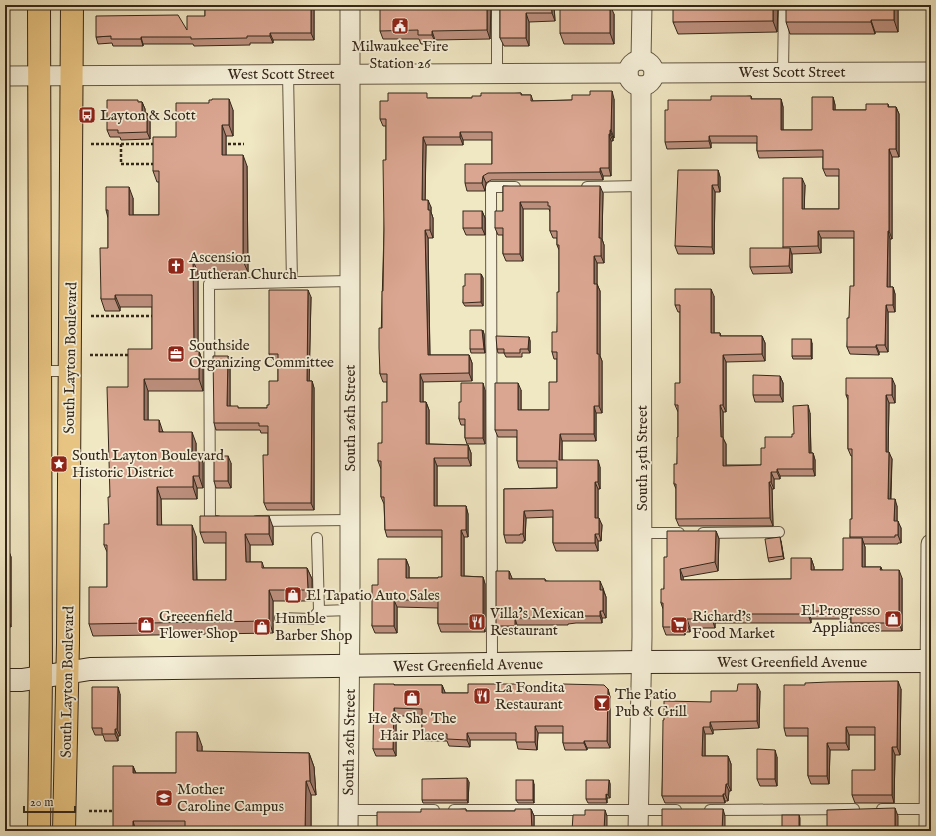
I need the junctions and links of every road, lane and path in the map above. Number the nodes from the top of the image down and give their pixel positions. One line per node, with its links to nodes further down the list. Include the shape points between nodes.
1 (39, 5): 14 (main road, South Layton Boulevard)
2 (72, 5): 15 (main road, South Layton Boulevard)
3 (350, 5): 11 (street, South 26th Street)
4 (497, 5): 12 (lane)
5 (642, 5): 9 (street, South 25th Street)
6 (784, 5): 7 (lane)
7 (783, 72): 8 (street, West Scott Street); 9 (street, West Scott Street)
8 (931, 72)
9 (641, 73): 12 (street, West Scott Street); 22 (street, South 25th Street)
10 (288, 74): 11 (street, West Scott Street); 15 (street, West Scott Street); 25 (lane)
11 (350, 74): 12 (street, West Scott Street); 26 (street, South 26th Street)
12 (497, 74)
13 (5, 76): 14 (street, West Scott Street)
14 (39, 76): 15 (street, West Scott Street); 31 (main road, South Layton Boulevard)
15 (73, 76): 32 (main road, South Layton Boulevard)
16 (90, 144): 17 (path)
17 (121, 144): 18 (path); 21 (path, via 121,164)
18 (160, 144)
19 (221, 144): 20 (path)
20 (244, 144)
21 (157, 164)
22 (641, 186): 24 (lane); 37 (street, South 25th Street)
23 (523, 187): 45 (lane, via 491,188)
24 (578, 187)
25 (292, 282): 26 (lane); 34 (lane, via 209,284 210,521)
26 (350, 282): 33 (street, South 26th Street)
27 (91, 316): 28 (path)
28 (156, 316)
29 (90, 355): 30 (path)
30 (134, 355)
31 (40, 371): 32 (lane); 48 (main road, South Layton Boulevard)
32 (70, 371): 47 (main road, South Layton Boulevard)
33 (350, 520): 35 (lane); 41 (street, South 26th Street)
34 (226, 521)
35 (249, 521)
36 (779, 532): 37 (lane)
37 (642, 533): 44 (street, South 25th Street)
38 (317, 538): 40 (lane)
39 (931, 544): 43 (street)
40 (319, 610): 41 (lane); 42 (lane, via 312,618)
41 (350, 610): 46 (street, South 26th Street)
42 (280, 618)
43 (930, 661): 44 (main road, West Greenfield Avenue); 51 (street)
44 (642, 662): 45 (main road, West Greenfield Avenue); 53 (street, South 25th Street)
45 (492, 664): 46 (main road, West Greenfield Avenue)
46 (350, 666): 47 (main road, West Greenfield Avenue, via 90,669); 52 (street, South 26th Street)
47 (67, 672): 48 (main road, West Greenfield Avenue); 60 (main road, South Layton Boulevard)
48 (41, 677): 49 (main road, West Greenfield Avenue); 59 (main road, South Layton Boulevard)
49 (5, 680)
50 (114, 804): 57 (path)
51 (930, 809): 55 (lane); 63 (street)
52 (348, 810): 53 (lane); 61 (street, South 26th Street)
53 (638, 810): 54 (lane); 62 (street, South 25th Street)
54 (683, 810)
55 (699, 810)
56 (89, 811): 57 (path)
57 (114, 811): 58 (path)
58 (113, 818)
59 (39, 831)
60 (64, 831)
61 (348, 831)
62 (638, 831)
63 (929, 831)

